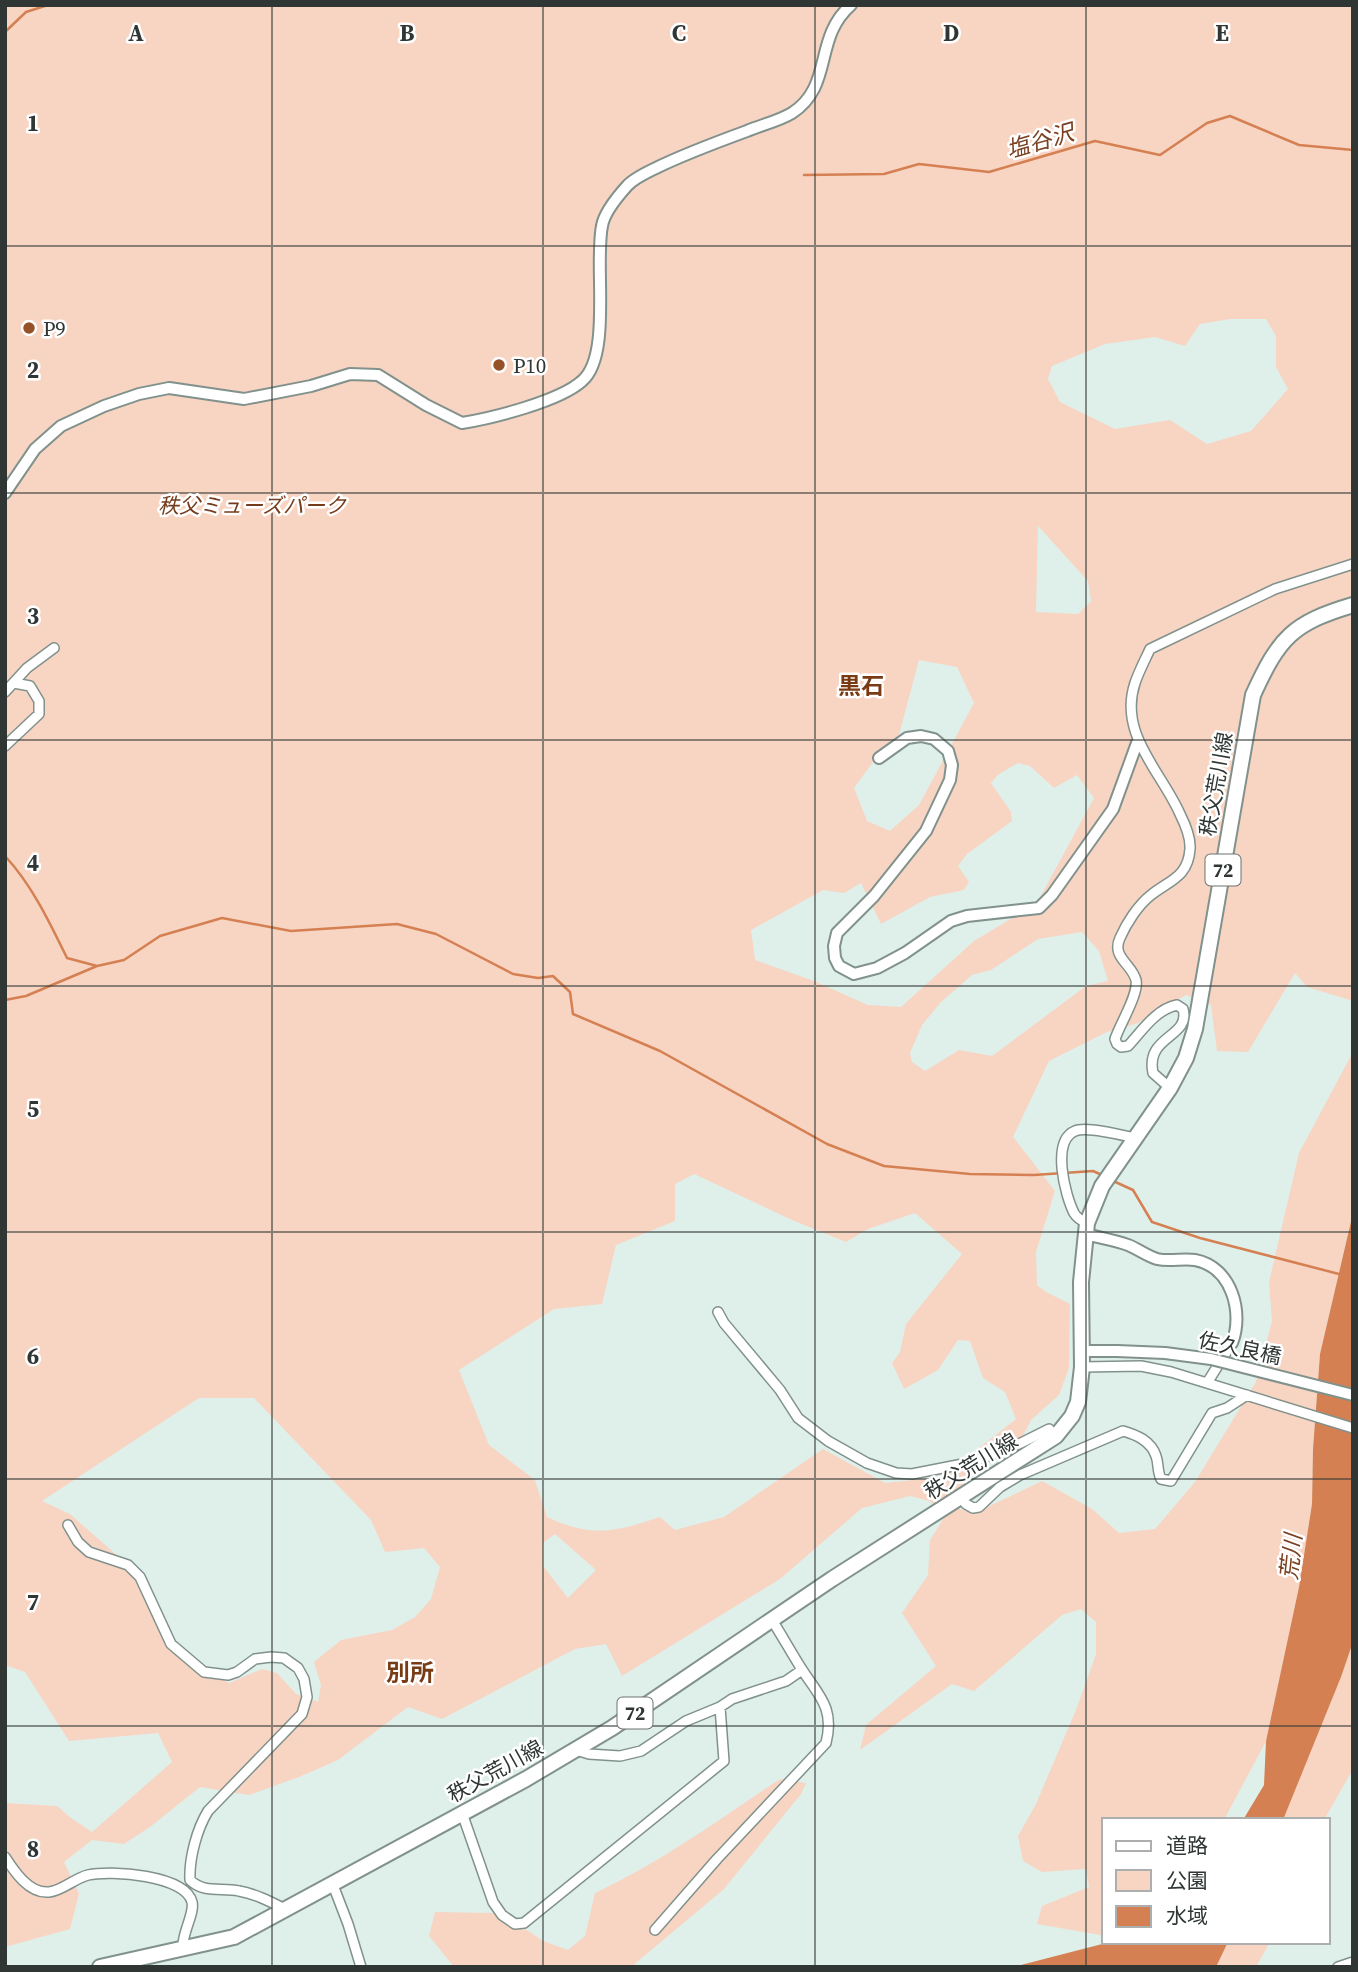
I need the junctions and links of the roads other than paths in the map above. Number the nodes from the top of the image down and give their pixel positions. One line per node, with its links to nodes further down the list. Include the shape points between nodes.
1 (851, 5): 2 (street, via 832,28 817,86 808,100 790,114 677,158 628,184 602,223 594,365 583,381 568,390 463,423 378,375 350,374 244,399 169,388 104,406 61,426 35,449)
2 (5, 493)
3 (1353, 564): 8 (street, via 1275,589 1150,649 1134,685 1131,711)
4 (1353, 604): 11 (main road, 秩父荒川線 / 72, via 1319,615 1289,635 1269,660 1253,695 1199,1013 1186,1058)
5 (54, 648): 6 (street)
6 (14, 683): 7 (street); 9 (street, via 30,686 40,701 39,714)
7 (5, 692)
8 (1138, 743): 10 (street, via 1113,809 1040,908 951,921 895,958 854,974 839,966 835,958 837,933 874,896 926,831 950,780 952,765 948,751 934,739 921,736 907,738); 11 (street, via 1177,807 1191,848 1181,875 1149,896 1118,941 1118,954 1135,976 1137,988 1115,1039 1121,1047 1128,1046 1169,1006 1183,1009 1182,1024 1152,1058 1153,1073)
9 (5, 746)
10 (878, 758)
11 (1170, 1088): 12 (main road, 秩父荒川線 / 72)
12 (1135, 1138): 13 (main road, 秩父荒川線 / 72, via 1102,1186); 13 (street, via 1080,1129 1066,1139 1060,1164 1074,1213)
13 (1086, 1228): 15 (street, via 1155,1258 1192,1259 1220,1274 1236,1304); 16 (main road, 秩父荒川線 / 72)
14 (718, 1312): 22 (street, via 798,1418 867,1463 912,1474 973,1462 1049,1429)
15 (1232, 1343): 18 (street)
16 (1081, 1351): 17 (main road, 秩父荒川線 / 72); 20 (street, 佐久良橋, bridge, via 1211,1359)
17 (1082, 1367): 18 (street, via 1141,1366); 22 (main road, 秩父荒川線 / 72, via 1078,1402)
18 (1207, 1383): 19 (street)
19 (1247, 1395): 21 (street); 23 (street, via 1212,1413 1171,1481 1161,1479 1156,1454 1147,1442 1124,1430 1020,1475 979,1507 973,1508)
20 (1353, 1395)
21 (1353, 1428)
22 (1056, 1436): 23 (main road, 秩父荒川線 / 72)
23 (961, 1498): 25 (main road, 秩父荒川線 / 72)
24 (68, 1525): 32 (street, via 89,1552 128,1565 140,1577 172,1644 204,1672 228,1675 255,1659 271,1657 284,1658 298,1668 307,1698 302,1714 208,1811 201,1822 190,1871 196,1886 236,1890)
25 (772, 1620): 26 (street); 28 (main road, 秩父荒川線 / 72)
26 (802, 1670): 27 (street); 33 (street, via 824,1700 830,1728 826,1743)
27 (720, 1707): 28 (street, via 686,1721 641,1751 620,1756); 29 (street, via 724,1761 524,1923 515,1924 493,1902)
28 (576, 1750): 29 (main road, 秩父荒川線 / 72)
29 (462, 1813): 31 (main road, 秩父荒川線 / 72)
30 (5, 1857): 34 (street, via 18,1877 50,1893 90,1875 142,1875 166,1882 191,1899 193,1906)
31 (332, 1885): 32 (main road, 秩父荒川線 / 72); 37 (street)
32 (287, 1910): 34 (main road, 秩父荒川線 / 72, via 234,1937)
33 (655, 1930)
34 (183, 1949): 36 (main road, 秩父荒川線 / 72)
35 (1353, 1962): 38 (street)
36 (100, 1967)
37 (360, 1967)
38 (1338, 1967)

